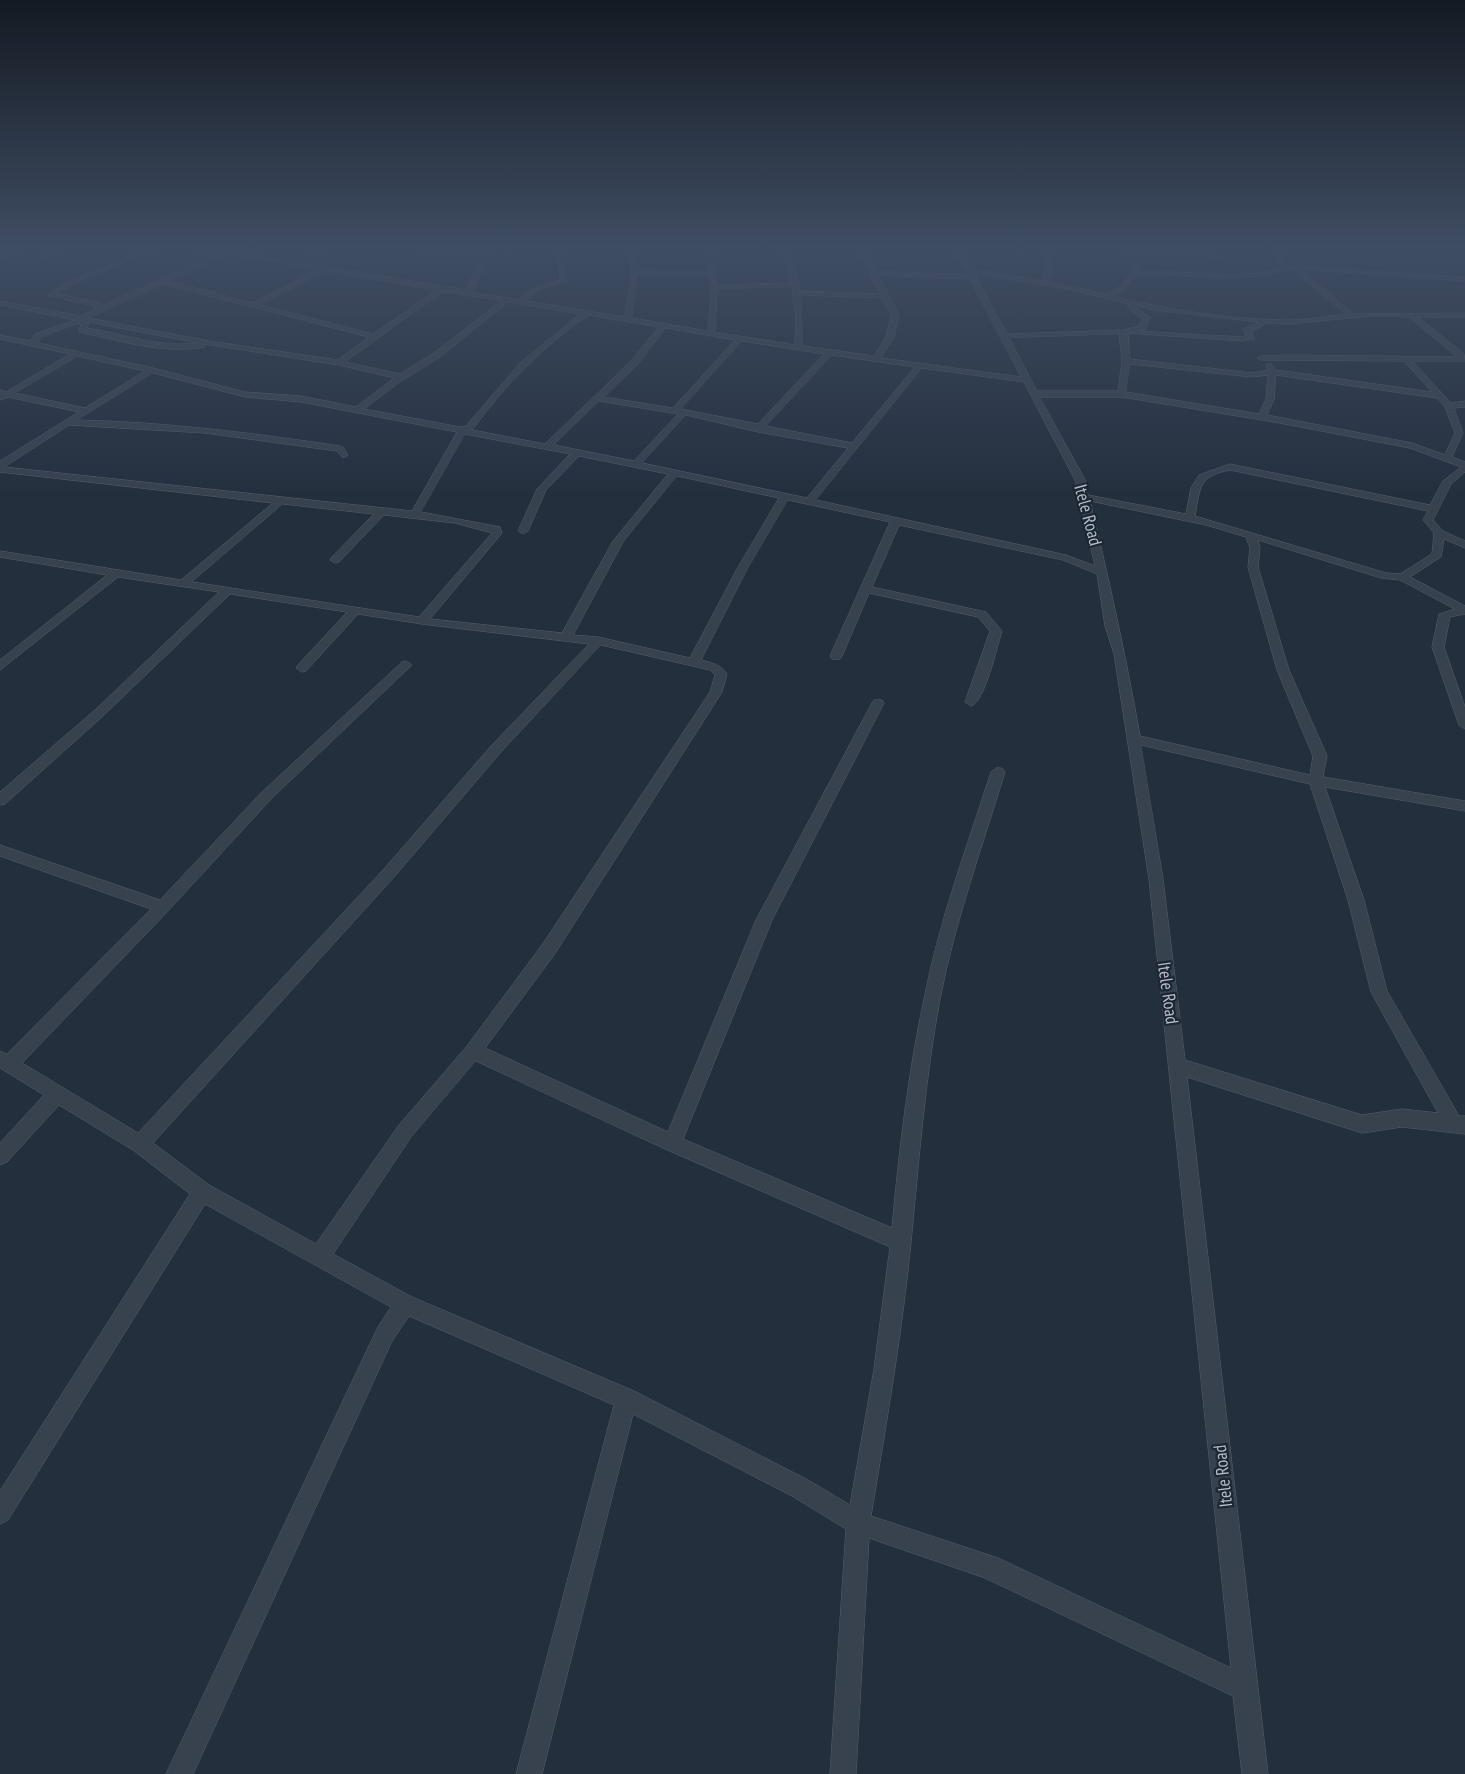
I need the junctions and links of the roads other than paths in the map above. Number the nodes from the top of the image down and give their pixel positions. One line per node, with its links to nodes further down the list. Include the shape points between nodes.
1 (54, 330): 24 (street, via 38,336)
2 (82, 330): 23 (street, via 174,348)
3 (134, 330): 23 (street)
4 (348, 330): 21 (street)
5 (386, 330): 21 (street)
6 (469, 330): 36 (street)
7 (562, 330): 49 (street, via 494,393)
8 (661, 330): 41 (street, via 634,363)
9 (684, 330): 18 (street)
10 (711, 330): 18 (street)
11 (801, 330): 25 (street)
12 (892, 330): 29 (street)
13 (1001, 330): 19 (street, Itele Road)
14 (1134, 330): 17 (street)
15 (1247, 330): 17 (street, via 1252,337 1241,339)
16 (1429, 330): 28 (street)
17 (1123, 332): 19 (street); 30 (street)
18 (711, 335): 22 (street)
19 (1005, 336): 37 (street, Itele Road)
20 (0, 337): 24 (street)
21 (377, 337): 32 (street)
22 (739, 340): 25 (street); 46 (street)
23 (209, 343): 32 (street)
24 (31, 344): 27 (street)
25 (800, 348): 26 (street)
26 (830, 352): 29 (street); 50 (street)
27 (76, 354): 34 (street); 39 (street)
28 (1463, 357): 31 (street)
29 (877, 358): 33 (street)
30 (1126, 361): 35 (street, via 1252,375); 38 (street)
31 (1408, 361): 35 (street, via 1362,356 1266,358); 40 (street)
32 (339, 363): 36 (street)
33 (921, 365): 37 (street); 52 (street)
34 (152, 370): 44 (street); 45 (street, via 266,399 302,399)
35 (1273, 372): 40 (street); 47 (street)
36 (401, 377): 45 (street)
37 (1032, 387): 38 (street); 61 (street, Itele Road)
38 (1122, 394): 47 (street)
39 (2, 396): 44 (street)
40 (1440, 396): 43 (street)
41 (596, 398): 46 (street); 51 (street)
42 (1465, 404): 43 (street)
43 (1449, 406): 55 (street, via 1459,433)
44 (88, 411): 48 (street)
45 (356, 411): 49 (street)
46 (680, 411): 50 (street); 56 (street)
47 (1264, 413): 55 (street, via 1280,420 1399,443)
48 (70, 423): 54 (street, via 270,438 340,449); 57 (street)
49 (466, 429): 51 (street); 66 (street)
50 (758, 429): 52 (street)
51 (547, 447): 53 (street)
52 (856, 447): 63 (street)
53 (576, 453): 56 (street); 69 (street, via 542,489)
54 (343, 455)
55 (1448, 457): 58 (street)
56 (636, 464): 59 (street)
57 (0, 467): 62 (street)
58 (1465, 467): 64 (street, via 1454,473 1442,489)
59 (674, 473): 60 (street); 84 (street, via 618,541)
60 (785, 497): 63 (street); 87 (street)
61 (1085, 497): 67 (street); 75 (street, Itele Road)
62 (282, 500): 65 (street); 78 (street)
63 (809, 502): 68 (street)
64 (1434, 509): 67 (street, via 1230,467 1207,470 1198,479); 70 (street, via 1428,520)
65 (381, 512): 66 (street); 74 (street)
66 (414, 516): 83 (street, via 488,527 497,533)
67 (1190, 518): 71 (street)
68 (895, 522): 75 (street, via 1066,558); 79 (street)
69 (523, 531)
70 (1438, 533): 72 (street); 77 (street, via 1437,555)
71 (1251, 536): 77 (street, via 1385,576); 96 (street, via 1255,548 1252,567 1271,632 1320,756)
72 (1465, 545)
73 (0, 554): 76 (street)
74 (335, 560)
75 (1102, 572): 94 (street, Itele Road)
76 (114, 575): 78 (street); 89 (street)
77 (1402, 577): 82 (street)
78 (183, 584): 80 (street)
79 (866, 589): 86 (street); 91 (street, via 982,615 996,631)
80 (226, 591): 81 (street); 97 (street, via 99,713)
81 (356, 609): 83 (street); 90 (street)
82 (1465, 611): 93 (street, via 1444,614 1438,647)
83 (422, 621): 84 (street)
84 (567, 635): 85 (street)
85 (598, 640): 87 (street); 107 (street)
86 (836, 656)
87 (694, 662): 101 (street, via 714,667 721,674 716,692 548,950)
88 (406, 665): 100 (street, via 267,795)
89 (0, 666)
90 (302, 668)
91 (971, 702)
92 (878, 703): 106 (street, via 764,920)
93 (1465, 725)
94 (1135, 739): 96 (street); 103 (street, Itele Road)
95 (998, 772): 110 (street, via 932,998 910,1136)
96 (1316, 781): 98 (street); 105 (street, via 1356,900 1379,992)
97 (0, 800)
98 (1465, 806)
99 (0, 850): 100 (street)
100 (163, 907): 102 (street)
101 (473, 1051): 106 (street); 111 (street, via 405,1131)
102 (5, 1061): 104 (street)
103 (1178, 1066): 105 (street, via 1362,1124 1402,1118); 116 (street, Itele Road)
104 (58, 1093): 107 (street); 108 (street)
105 (1460, 1124)
106 (672, 1143): 110 (street)
107 (140, 1144): 109 (street)
108 (0, 1156)
109 (202, 1192): 111 (street); 114 (street)
110 (901, 1242): 115 (street, via 885,1369)
111 (320, 1256): 112 (street)
112 (405, 1304): 113 (street); 117 (street, via 385,1334)
113 (626, 1399): 115 (street, via 800,1488); 118 (street)
114 (0, 1512)
115 (858, 1523): 116 (street, via 989,1567); 119 (street)
116 (1246, 1689): 120 (street, Itele Road)
117 (178, 1774)
118 (528, 1774)
119 (843, 1774)
120 (1255, 1774)

